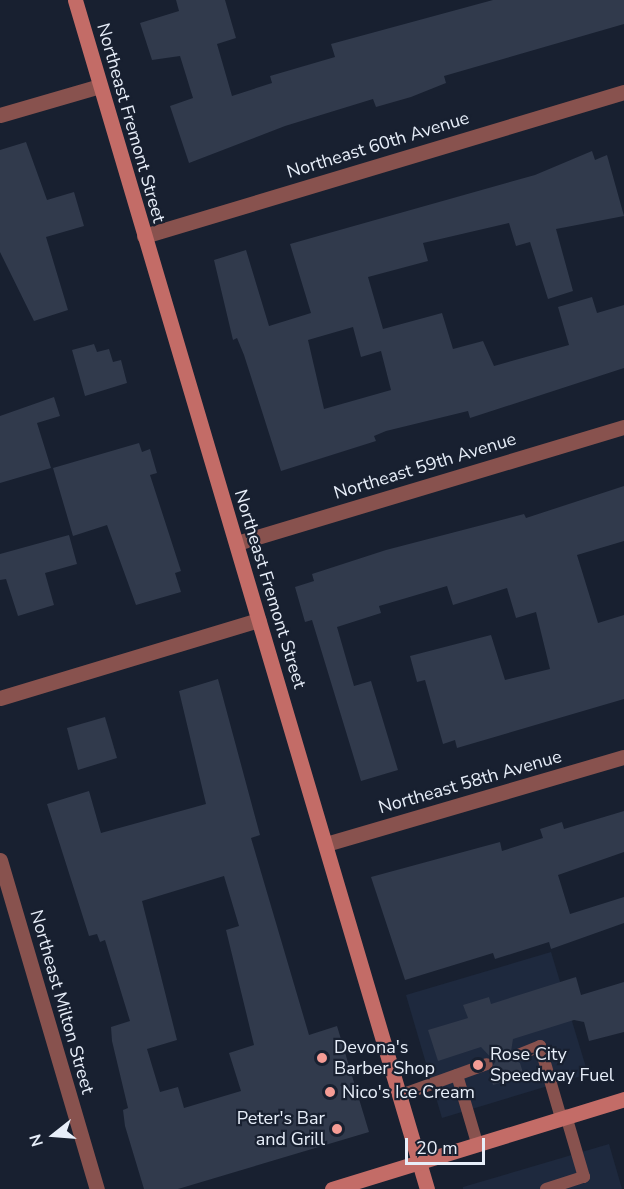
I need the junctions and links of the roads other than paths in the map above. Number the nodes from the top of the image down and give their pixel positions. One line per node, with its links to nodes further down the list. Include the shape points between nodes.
1 (75, 0): 2 (main road, Northeast Fremont Street)
2 (100, 86): 4 (street); 5 (main road, Northeast Fremont Street)
3 (624, 92): 5 (street, Northeast 60th Avenue)
4 (0, 115)
5 (144, 236): 7 (main road, Northeast Fremont Street)
6 (624, 427): 7 (street, Northeast 59th Avenue)
7 (237, 543): 8 (main road, Northeast Fremont Street)
8 (259, 620): 9 (street); 11 (main road, Northeast Fremont Street)
9 (0, 698)
10 (624, 757): 11 (street, Northeast 58th Avenue)
11 (326, 844): 16 (main road, Northeast Fremont Street)
12 (0, 860): 21 (street, Northeast Milton Street)
13 (518, 1055): 18 (lane, via 540,1046)
14 (487, 1064): 15 (lane)
15 (457, 1075): 16 (lane); 19 (lane)
16 (401, 1095): 20 (main road, Northeast Fremont Street)
17 (624, 1099): 18 (main road)
18 (563, 1117): 19 (main road); 24 (lane, via 584,1177)
19 (477, 1143): 20 (main road)
20 (419, 1161): 22 (main road); 23 (main road, Northeast Fremont Street)
21 (95, 1188)
22 (332, 1189)
23 (427, 1189)
24 (546, 1189)

